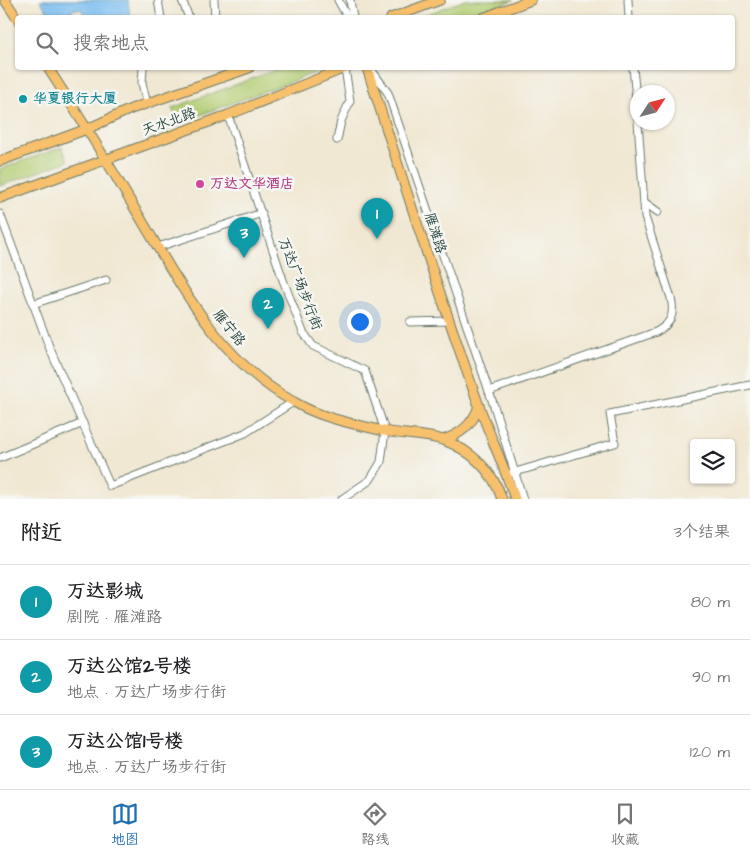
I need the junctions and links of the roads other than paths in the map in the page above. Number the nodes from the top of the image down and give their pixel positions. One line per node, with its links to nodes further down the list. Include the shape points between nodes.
1 (5, 0): 10 (main road)
2 (158, 0): 11 (street)
3 (182, 0): 12 (street)
4 (214, 0): 13 (street)
5 (338, 0): 14 (street)
6 (350, 0): 15 (street)
7 (440, 0): 16 (main road)
8 (532, 0): 17 (main road)
9 (628, 0): 18 (street)
10 (15, 15)
11 (160, 15)
12 (188, 15)
13 (215, 15)
14 (346, 15)
15 (352, 15)
16 (400, 15)
17 (491, 15)
18 (629, 15)
19 (49, 70): 30 (main road, 雁宁路)
20 (143, 70): 28 (street)
21 (243, 70): 28 (main road, 天水北路)
22 (340, 70): 29 (main road, 天水北路)
23 (345, 70): 32 (street, via 350,101)
24 (369, 70): 43 (main road, 雁滩路)
25 (370, 70): 46 (street, via 388,93)
26 (634, 70): 27 (street)
27 (635, 85)
28 (147, 104): 30 (main road, 天水北路)
29 (228, 115): 33 (main road, 天水北路); 38 (street, 万达广场步行街)
30 (87, 129): 33 (main road, 雁宁路); 34 (main road, 天水北路)
31 (639, 130): 36 (street)
32 (337, 140)
33 (104, 160): 35 (main road, 天水北路); 40 (main road, 雁宁路)
34 (0, 161)
35 (0, 198)
36 (644, 202): 37 (street); 46 (street, via 645,217 673,307 670,322 656,332)
37 (658, 212)
38 (262, 213): 40 (street); 50 (street, 万达广场步行街, via 307,340 320,350 365,371)
39 (0, 214): 42 (street)
40 (158, 247): 47 (main road, 雁宁路, via 199,313 232,355)
41 (106, 280): 42 (street)
42 (33, 304): 49 (street)
43 (450, 321): 44 (street); 48 (main road, 雁滩路)
44 (410, 322)
45 (750, 384): 53 (street, via 610,414 615,443)
46 (489, 391): 53 (street)
47 (293, 402): 49 (street, via 245,433 110,486); 50 (main road, 雁宁路, via 329,418)
48 (479, 406): 51 (main road, via 466,428); 53 (main road, 雁滩路)
49 (83, 423): 52 (street)
50 (385, 431): 51 (main road, 雁宁路); 54 (street, via 381,462 370,480)
51 (442, 440): 55 (main road, 雁宁路, via 469,452 494,478)
52 (0, 458)
53 (511, 473): 56 (main road, 雁滩路); 57 (street)
54 (342, 499)
55 (502, 499)
56 (515, 499)
57 (523, 499)

